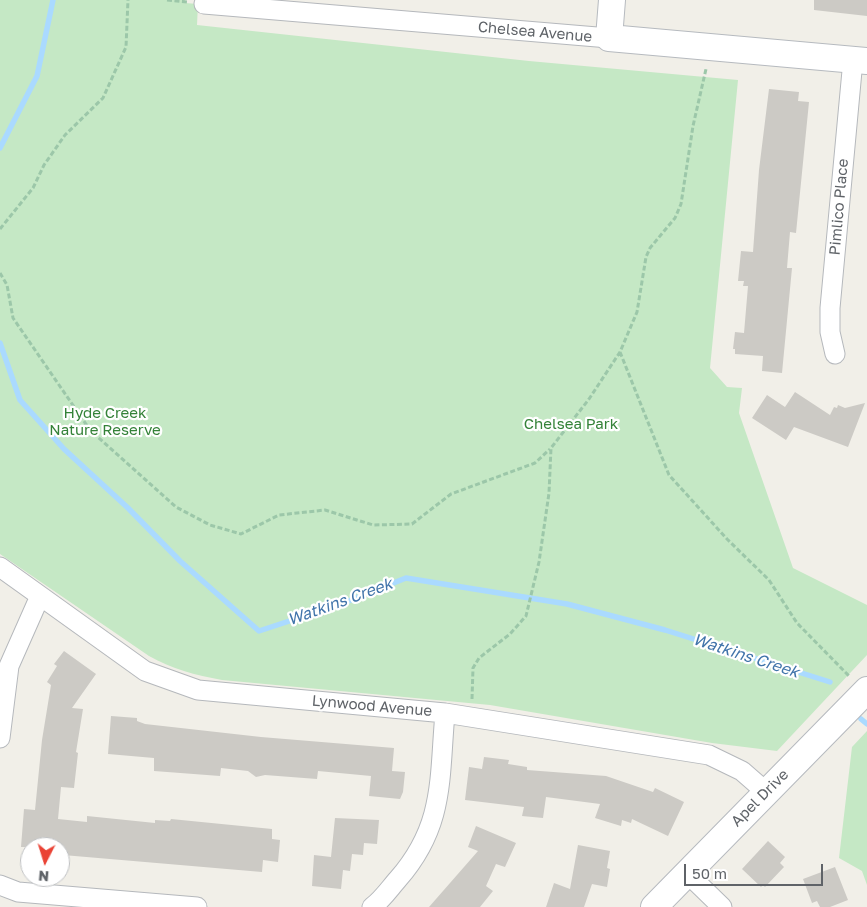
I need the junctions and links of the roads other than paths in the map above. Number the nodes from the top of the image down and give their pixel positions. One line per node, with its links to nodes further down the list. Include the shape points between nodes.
1 (612, 0): 3 (street)
2 (204, 4): 3 (street, Chelsea Avenue)
3 (609, 38): 4 (street, Chelsea Avenue)
4 (860, 60): 5 (street, Pimlico Place, via 830,308 830,332)
5 (835, 354)
6 (0, 567): 7 (street, Lynwood Avenue)
7 (40, 596): 9 (street, Lynwood Avenue, via 145,671 180,685 218,694); 10 (street, via 9,666)
8 (866, 691): 11 (street, Apel Drive)
9 (445, 713): 11 (street, Lynwood Avenue, via 709,755 742,771); 15 (street, via 438,798 428,836 407,869)
10 (0, 738)
11 (766, 792): 12 (street, Apel Drive)
12 (687, 873): 16 (street, Apel Drive); 17 (street)
13 (0, 885): 14 (street, via 18,892)
14 (197, 907)
15 (372, 907)
16 (654, 907)
17 (722, 907)

